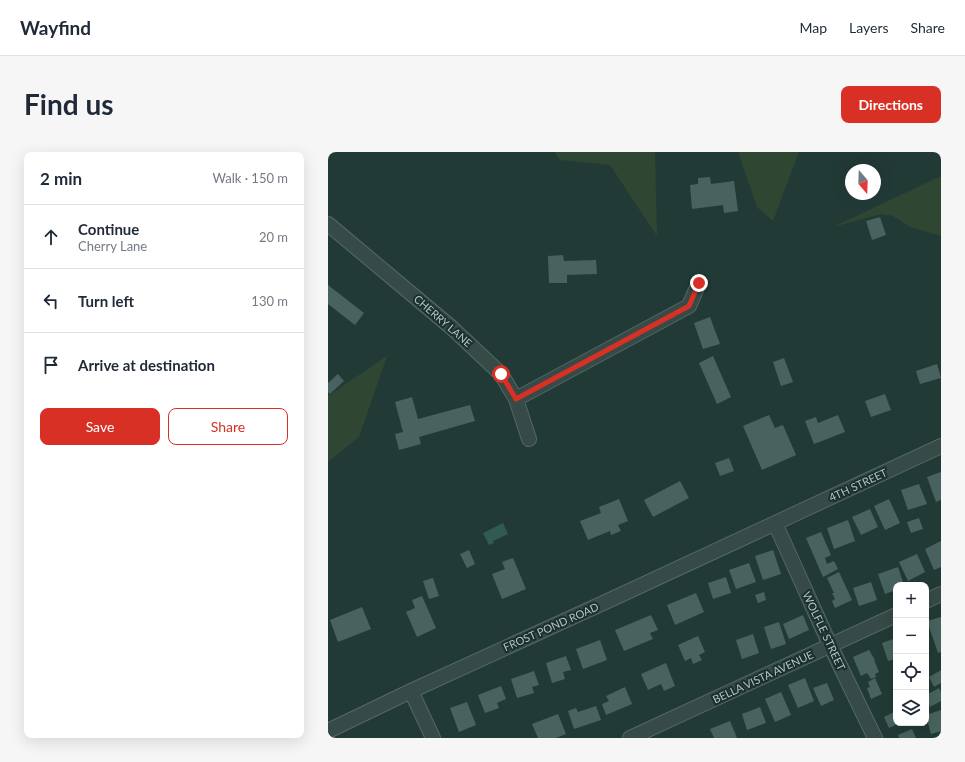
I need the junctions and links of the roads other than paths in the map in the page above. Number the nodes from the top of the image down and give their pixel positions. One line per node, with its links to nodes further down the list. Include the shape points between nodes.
1 (328, 224): 3 (street, CHERRY LANE, via 451,327 501,374)
2 (699, 283): 3 (street, via 689,306)
3 (516, 399): 4 (street, CHERRY LANE)
4 (529, 439)
5 (941, 446): 6 (street, 4TH STREET)
6 (775, 523): 10 (street, WOLFLE STREET); 11 (street, FROST POND ROAD)
7 (941, 594): 8 (street)
8 (929, 600)
9 (893, 616): 10 (street, BELLA VISTA AVENUE)
10 (830, 645): 14 (street, BELLA VISTA AVENUE); 15 (street, WOLFLE STREET)
11 (411, 691): 12 (street, FROST POND ROAD); 13 (street)
12 (328, 731)
13 (433, 738)
14 (630, 738)
15 (875, 738)

